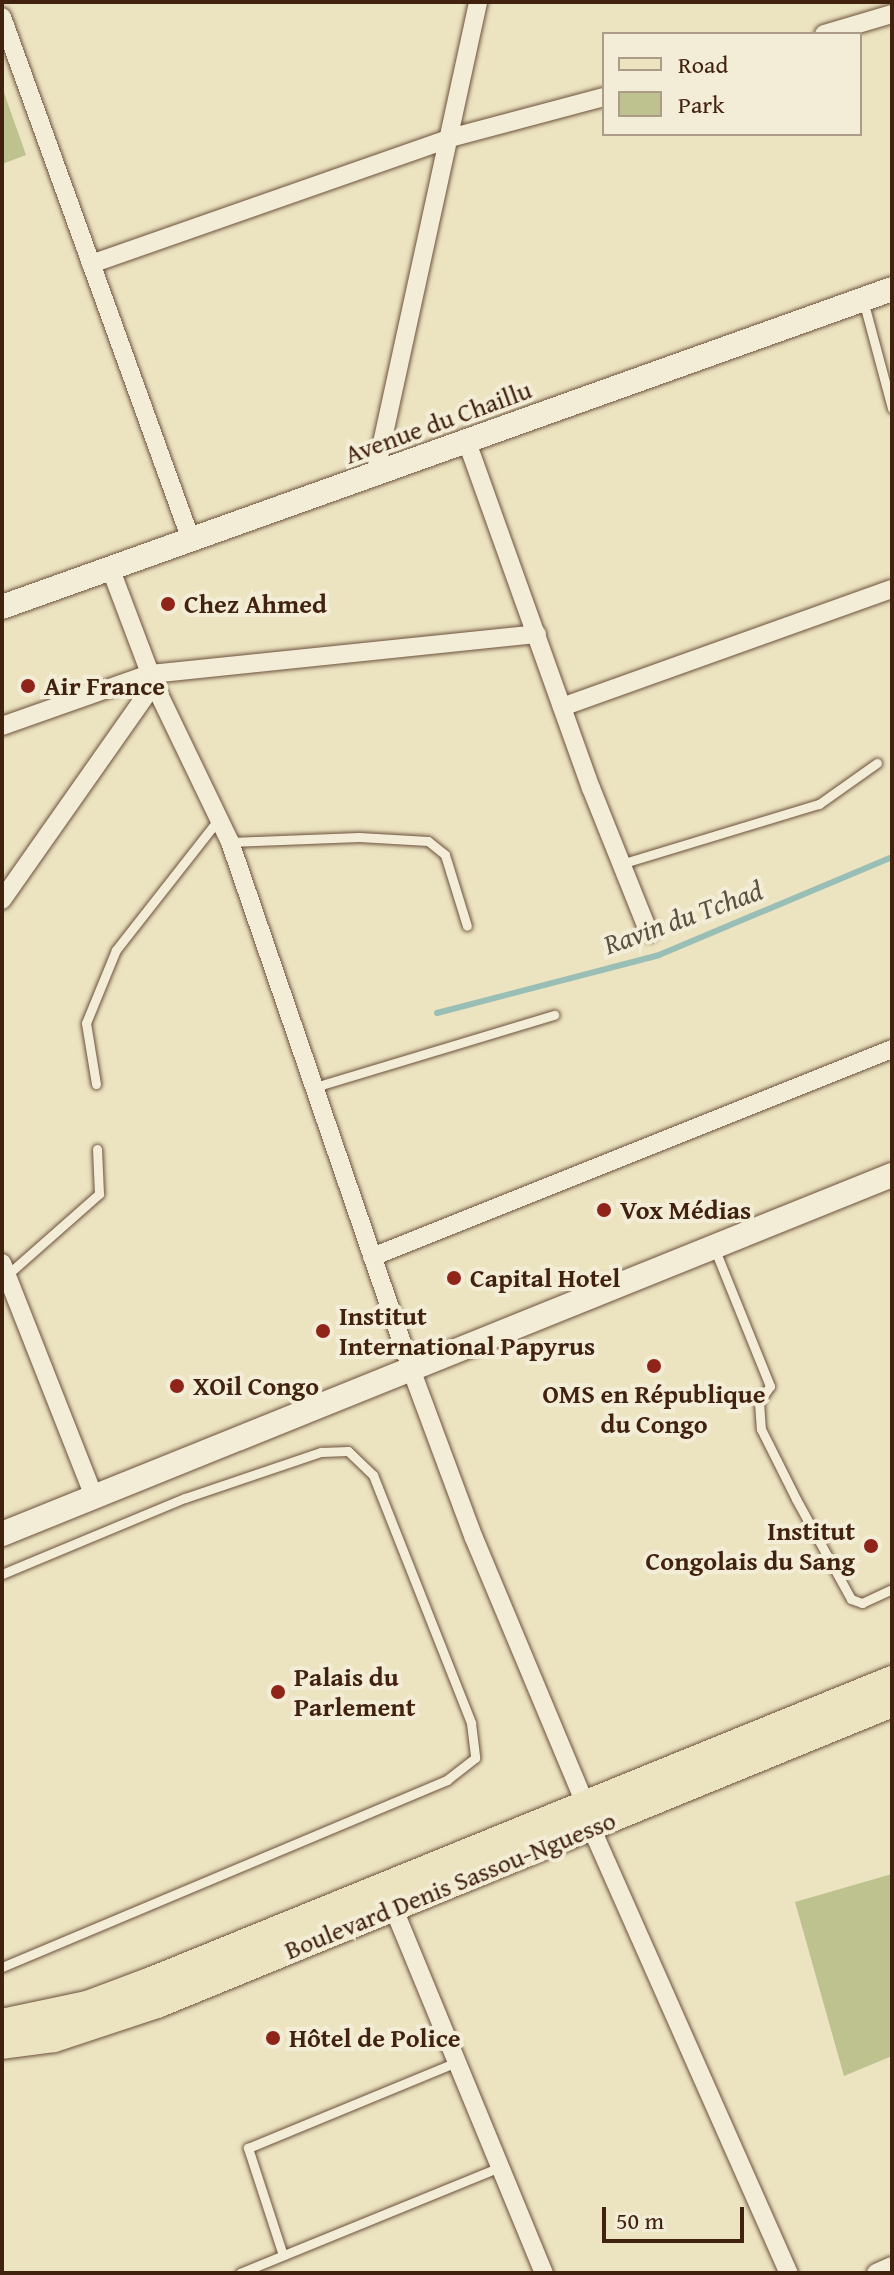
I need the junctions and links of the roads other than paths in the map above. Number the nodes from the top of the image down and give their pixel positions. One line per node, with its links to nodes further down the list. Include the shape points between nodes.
1 (478, 2): 6 (street)
2 (892, 14): 4 (street)
3 (2, 17): 7 (street)
4 (831, 32)
5 (602, 98): 6 (street)
6 (450, 138): 7 (street); 12 (street)
7 (91, 264): 13 (street)
8 (892, 289): 9 (street, Avenue du Chaillu)
9 (863, 300): 10 (lane); 11 (street, Avenue du Chaillu)
10 (892, 408)
11 (467, 442): 12 (street, Avenue du Chaillu); 17 (street)
12 (375, 475): 13 (street, Avenue du Chaillu)
13 (191, 540): 14 (street, Avenue du Chaillu)
14 (111, 570): 16 (street, Avenue du Chaillu); 18 (street)
15 (892, 589): 19 (street)
16 (2, 607)
17 (537, 634): 18 (street); 19 (street)
18 (152, 679): 20 (street); 22 (street); 25 (street)
19 (562, 707): 24 (street)
20 (2, 726)
21 (877, 763): 24 (lane, via 819,804)
22 (218, 820): 23 (street); 30 (lane, via 116,950 86,1023)
23 (230, 842): 26 (lane, via 359,837 428,841 445,855); 31 (street)
24 (621, 864): 27 (street)
25 (2, 900)
26 (467, 926)
27 (649, 933)
28 (554, 1015): 31 (lane)
29 (892, 1049): 35 (street)
30 (96, 1084)
31 (315, 1087): 35 (street)
32 (97, 1149): 36 (lane, via 99,1194)
33 (892, 1175): 34 (street)
34 (714, 1247): 37 (street); 41 (lane, via 770,1386 759,1402 761,1429 796,1499 851,1599 862,1603)
35 (372, 1257): 37 (street)
36 (4, 1269): 38 (street)
37 (411, 1369): 38 (street); 44 (street)
38 (94, 1496): 39 (street)
39 (2, 1534)
40 (2, 1574): 46 (lane, via 185,1498 321,1452 348,1451 373,1475 471,1723 475,1758 447,1780)
41 (892, 1589)
42 (892, 1680): 44 (main road, Boulevard Denis Sassou-Nguesso)
43 (892, 1703): 44 (main road, Boulevard Denis Sassou-Nguesso)
44 (588, 1815): 45 (main road, Boulevard Denis Sassou-Nguesso); 47 (main road, Boulevard Denis Sassou-Nguesso, via 99,2001); 56 (street)
45 (393, 1907): 48 (main road, Boulevard Denis Sassou-Nguesso, via 108,2022 54,2038); 49 (street)
46 (2, 1967)
47 (2, 2023)
48 (2, 2045)
49 (458, 2062): 50 (street); 51 (lane, via 248,2148)
50 (500, 2167): 51 (lane); 55 (street)
51 (283, 2255): 53 (lane)
52 (892, 2266): 57 (street)
53 (263, 2268): 54 (lane)
54 (240, 2273)
55 (544, 2273)
56 (789, 2273)
57 (876, 2273)

